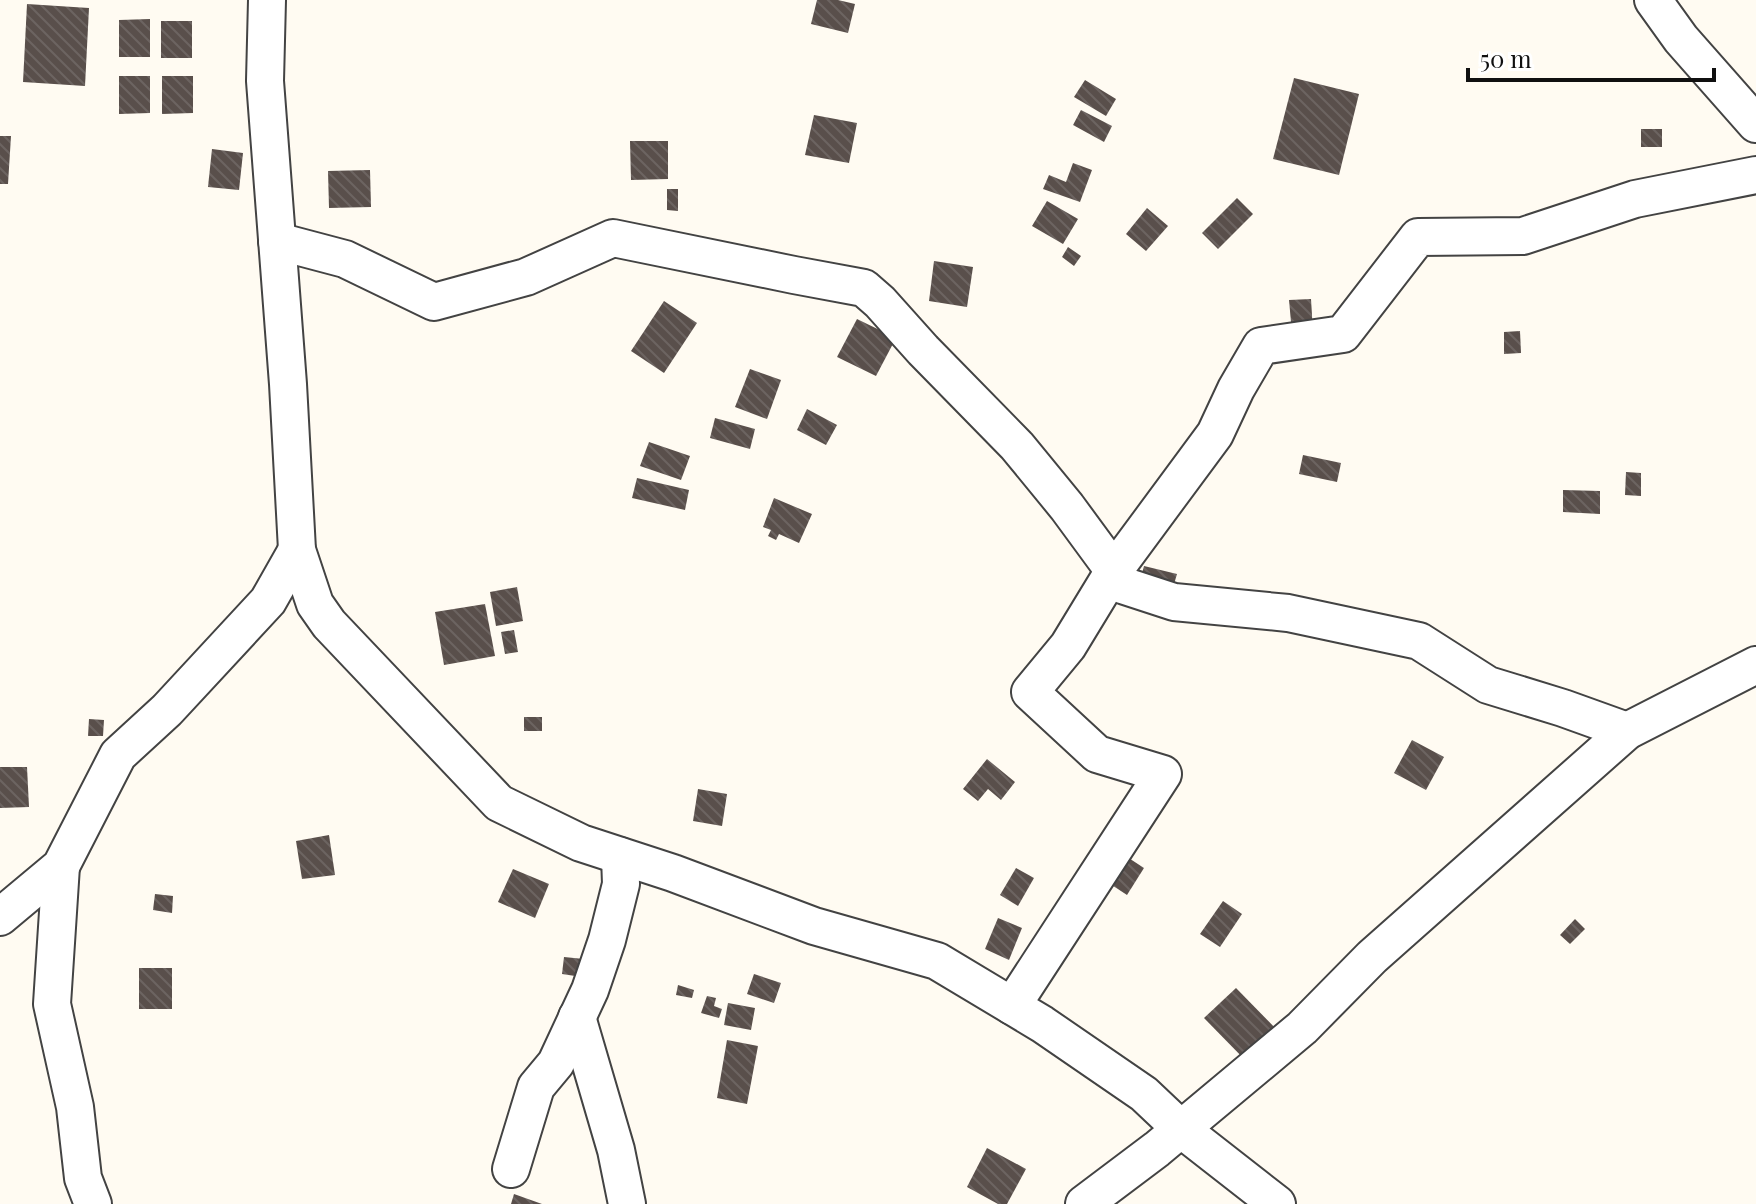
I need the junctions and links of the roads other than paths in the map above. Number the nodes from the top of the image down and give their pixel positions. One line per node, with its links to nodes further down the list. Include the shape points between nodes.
1 (267, 0): 5 (street, via 265,81)
2 (1653, 0): 3 (street)
3 (1756, 124)
4 (1756, 175): 7 (street, via 1635,199 1523,236 1418,237 1343,334 1261,346 1215,434)
5 (277, 241): 6 (street); 7 (street, via 345,259 434,302 526,277 613,238 864,288 1017,446)
6 (297, 550): 10 (street, via 315,604 329,624 499,803); 11 (street, via 268,601 118,755)
7 (1113, 572): 9 (street, via 1125,586 1174,602 1288,613 1419,641 1488,685); 13 (street, via 1068,646 1030,692 1097,754 1163,774)
8 (1756, 665): 9 (street)
9 (1627, 731): 15 (street, via 1372,957 1302,1028)
10 (620, 856): 13 (street, via 814,926 937,961); 14 (street, via 621,884 607,940)
11 (61, 866): 12 (street); 17 (street, via 52,1004 75,1107 83,1178)
12 (0, 917)
13 (1012, 1006): 15 (street, via 1144,1094)
14 (577, 1017): 16 (street, via 556,1063 536,1087); 18 (street)
15 (1181, 1129): 19 (street); 20 (street)
16 (511, 1169)
17 (93, 1204)
18 (627, 1204)
19 (1084, 1204)
20 (1277, 1204)

